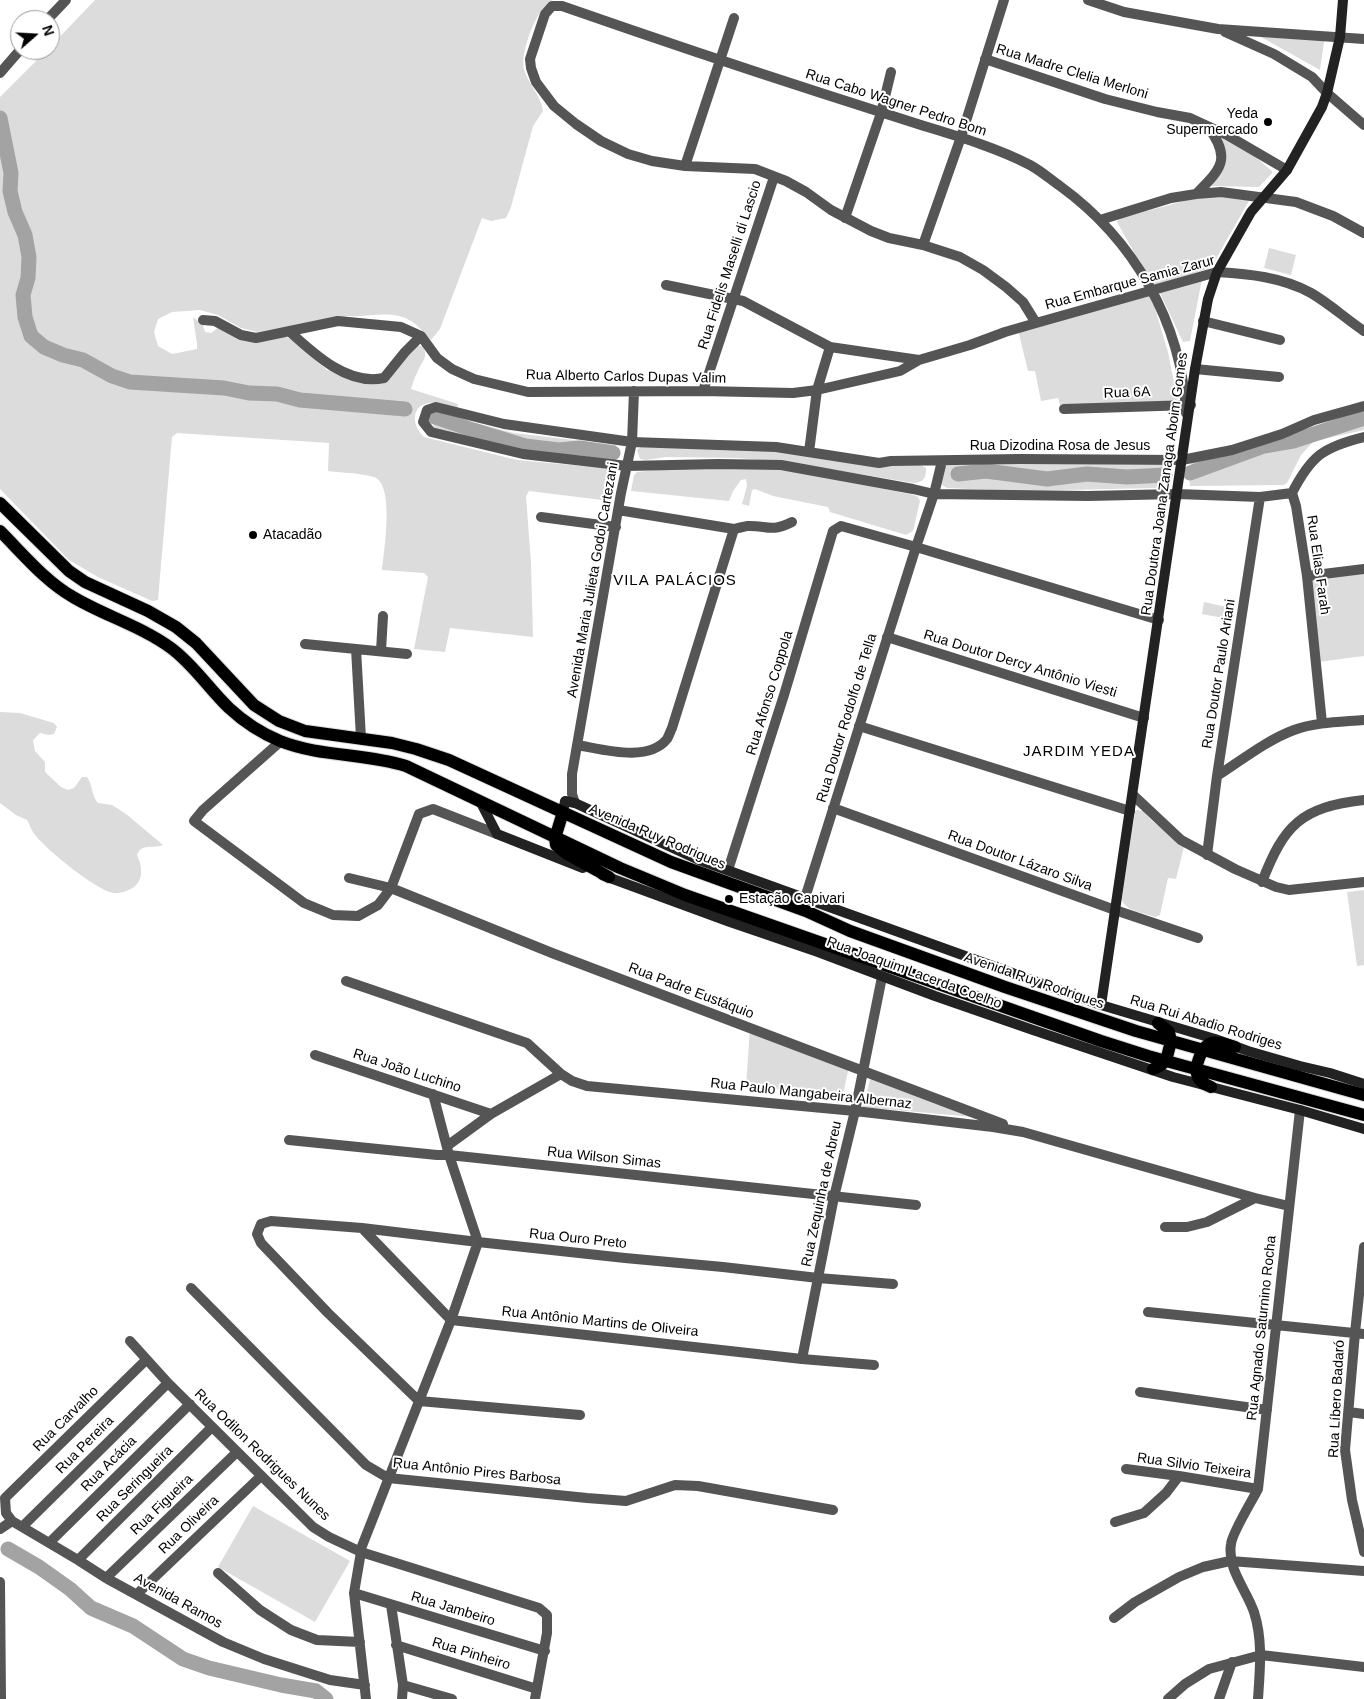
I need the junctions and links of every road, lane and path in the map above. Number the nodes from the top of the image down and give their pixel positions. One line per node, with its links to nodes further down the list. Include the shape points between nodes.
1 (66, 0): 5 (street)
2 (1004, 0): 10 (street)
3 (1088, 0): 7 (street, via 1124,12)
4 (1343, 0): 8 (street, Rua Doutora Joana Zanaga Aboim Gomes)
5 (56, 10)
6 (734, 18): 12 (street)
7 (1218, 29): 8 (street); 15 (street, via 1274,54 1312,77)
8 (1340, 37): 9 (street); 15 (street, Rua Doutora Joana Zanaga Aboim Gomes)
9 (1364, 39)
10 (985, 59): 17 (street, Rua Madre Clelia Merloni, via 1104,99); 19 (street)
11 (11, 60): 14 (street)
12 (720, 60): 16 (street, Rua Cabo Wagner Pedro Bom); 20 (street); 20 (street, Rua Cabo Wagner Pedro Bom, via 562,6 552,6 545,14 530,59 536,82 554,106 576,124 628,154)
13 (891, 72): 16 (street)
14 (0, 73)
15 (1327, 93): 18 (street); 21 (street, Rua Doutora Joana Zanaga Aboim Gomes)
16 (881, 112): 19 (street, Rua Cabo Wagner Pedro Bom); 25 (street)
17 (1206, 124): 21 (street, Rua Madre Clelia Merloni); 23 (street, via 1218,140 1222,151 1221,164)
18 (1364, 125)
19 (961, 137): 26 (street, Rua Cabo Wagner Pedro Bom, via 1031,166 1084,204); 28 (street)
20 (685, 166): 22 (street, via 755,169)
21 (1287, 170): 24 (street, Rua Doutora Joana Zanaga Aboim Gomes)
22 (774, 177): 25 (street, via 796,185); 32 (street, Rua Fidelis Maselli di Lascio)
23 (1196, 194): 24 (street, via 1221,192); 26 (street)
24 (1263, 197): 27 (street, via 1314,208); 29 (street, Rua Doutora Joana Zanaga Aboim Gomes)
25 (845, 218): 28 (street, via 889,238)
26 (1100, 220): 31 (street, Rua Cabo Wagner Pedro Bom, via 1119,240)
27 (1364, 233)
28 (923, 245): 35 (street, via 960,257 983,270 1023,302)
29 (1217, 272): 31 (street, Rua Embarque Samia Zarur); 34 (street, Rua Doutora Joana Zanaga Aboim Gomes); 37 (street, Rua Embarque Samia Zarur, via 1269,278 1295,285)
30 (666, 285): 32 (street)
31 (1151, 290): 35 (street, Rua Embarque Samia Zarur); 47 (street, Rua Cabo Wagner Pedro Bom, via 1169,328)
32 (734, 298): 40 (street); 46 (street, Rua Fidelis Maselli di Lascio)
33 (203, 320): 36 (street, via 215,321 241,335 256,338)
34 (1203, 321): 39 (street); 42 (street, Rua Doutora Joana Zanaga Aboim Gomes)
35 (1036, 323): 41 (street, Rua Embarque Samia Zarur)
36 (289, 331): 38 (street, via 338,321 401,327); 38 (street, via 329,366 373,381 384,378)
37 (1364, 331)
38 (421, 336): 45 (street, Rua Alberto Carlos Dupas Valim, via 437,358 474,379 528,392)
39 (1280, 340)
40 (830, 347): 41 (street); 44 (street)
41 (921, 359): 44 (street, Rua Alberto Carlos Dupas Valim, via 900,371)
42 (1195, 369): 43 (street); 47 (street, Rua Doutora Joana Zanaga Aboim Gomes)
43 (1279, 377)
44 (817, 390): 46 (street, Rua Alberto Carlos Dupas Valim, via 793,393); 52 (street)
45 (634, 391): 46 (street, Rua Alberto Carlos Dupas Valim); 51 (street, Avenida Maria Julieta Godoi Cartezani)
46 (703, 391)
47 (1188, 405): 49 (street, Rua 6A); 53 (street, Rua Doutora Joana Zanaga Aboim Gomes)
48 (1364, 406): 53 (street, Rua Dizodina Rosa de Jesus, via 1314,420 1232,450)
49 (1064, 409)
50 (1364, 437): 56 (street, via 1315,458 1308,464)
51 (632, 442): 52 (street, Rua Dizodina Rosa de Jesus, via 776,447); 55 (street, Avenida Maria Julieta Godoi Cartezani); 55 (street, Rua Dizodina Rosa de Jesus, via 504,424 436,407 427,410 423,422 431,432 524,454)
52 (809, 452): 54 (street, Rua Dizodina Rosa de Jesus, via 879,463)
53 (1182, 460): 54 (street, Rua Dizodina Rosa de Jesus); 58 (street, Rua Doutora Joana Zanaga Aboim Gomes)
54 (942, 461): 57 (street, Rua Doutor Rodolfo de Tella)
55 (627, 466): 57 (street, via 781,465); 61 (street, Avenida Maria Julieta Godoi Cartezani)
56 (1292, 493): 59 (street); 69 (street, Rua Elias Farah)
57 (934, 494): 58 (street); 67 (street, Rua Doutor Rodolfo de Tella)
58 (1177, 494): 59 (street); 71 (street, Rua Doutora Joana Zanaga Aboim Gomes)
59 (1260, 497): 84 (street, Rua Doutor Paulo Ariani)
60 (0, 503): 81 (main road, Avenida Ruy Rodrigues, via 76,577 148,611 187,635 242,693 267,714 305,731)
61 (618, 510): 64 (street, Avenida Maria Julieta Godoi Cartezani); 65 (street)
62 (541, 517): 64 (street)
63 (792, 522): 65 (street, via 771,529 747,526)
64 (616, 526): 83 (street, Avenida Maria Julieta Godoi Cartezani)
65 (734, 529): 83 (street, via 666,740 635,754)
66 (0, 531): 82 (main road, via 56,586 172,648 235,713 264,734)
67 (916, 546): 71 (street); 72 (street, Rua Doutor Rodolfo de Tella); 94 (street, Rua Afonso Coppola, via 841,526 833,531)
68 (1364, 569): 69 (street)
69 (1307, 576): 79 (street, Rua Elias Farah)
70 (383, 616): 75 (street)
71 (1158, 620): 77 (street, Rua Doutora Joana Zanaga Aboim Gomes)
72 (887, 637): 77 (street, Rua Doutor Dercy Antônio Viesti); 80 (street, Rua Doutor Rodolfo de Tella)
73 (305, 644): 74 (street)
74 (356, 649): 75 (street); 81 (street)
75 (381, 651): 76 (street)
76 (406, 654)
77 (1144, 718): 85 (street, Rua Doutora Joana Zanaga Aboim Gomes)
78 (1364, 720): 79 (street)
79 (1322, 724): 84 (street, via 1282,735)
80 (859, 726): 89 (street, Rua Doutor Rodolfo de Tella); 90 (street)
81 (361, 738): 88 (main road, Avenida Ruy Rodrigues, via 405,746 449,760)
82 (281, 741): 87 (main road, via 312,750 391,762); 99 (street, via 194,821 304,903 333,915 358,916 378,905)
83 (577, 745): 88 (street, Avenida Maria Julieta Godoi Cartezani)
84 (1217, 776): 93 (street, Rua Doutor Paulo Ariani)
85 (1133, 795): 90 (street, Rua Doutora Joana Zanaga Aboim Gomes); 93 (street, via 1181,840)
86 (1364, 800): 97 (street, via 1327,806 1306,816 1278,845)
87 (480, 801): 91 (street); 92 (main road)
88 (568, 805): 92 (main road); 94 (street, Rua Rui Abadio Rodriges); 107 (main road, Avenida Ruy Rodrigues, via 671,862 806,911 850,931 1086,1015)
89 (833, 808): 100 (street, Rua Doutor Rodolfo de Tella); 101 (street, Rua Doutor Lázaro Silva)
90 (1130, 811): 101 (street, Rua Doutora Joana Zanaga Aboim Gomes)
91 (497, 834): 95 (street, Rua Joaquim Lacerda Coelho); 99 (street, via 433,808 426,810 420,814)
92 (555, 838): 95 (main road, via 556,845 567,854); 111 (main road, via 685,895)
93 (1207, 855): 97 (street)
94 (728, 870): 100 (street, Rua Rui Abadio Rodriges)
95 (610, 877): 103 (street, Rua Joaquim Lacerda Coelho)
96 (349, 878): 99 (street, Rua Padre Eustáquio)
97 (1262, 882): 98 (street, via 1289,890)
98 (1364, 882)
99 (391, 888): 114 (street, Rua Padre Eustáquio)
100 (805, 898): 105 (street, Rua Rui Abadio Rodriges)
101 (1116, 910): 102 (street, Rua Doutor Lázaro Silva); 105 (street, Rua Doutora Joana Zanaga Aboim Gomes)
102 (1198, 938)
103 (882, 977): 113 (street, Rua Joaquim Lacerda Coelho); 114 (street, Rua Zequinha de Abreu)
104 (346, 981): 115 (street, Rua Paulo Mangabeira Albernaz, via 527,1043)
105 (1102, 1005): 106 (street, Rua Rui Abadio Rodriges)
106 (1158, 1023): 107 (main road, via 1169,1032); 108 (street, Rua Rui Abadio Rodriges)
107 (1172, 1041): 109 (main road, Avenida Ruy Rodrigues); 111 (main road)
108 (1235, 1047): 109 (main road, via 1212,1043); 116 (street, Rua Rui Abadio Rodriges)
109 (1202, 1051): 112 (main road); 119 (main road, Avenida Ruy Rodrigues)
110 (315, 1056): 118 (street, Rua João Luchino)
111 (1166, 1061): 112 (main road); 113 (main road)
112 (1197, 1068): 117 (main road, via 1200,1080); 123 (main road)
113 (1153, 1069): 117 (street, Rua Joaquim Lacerda Coelho)
114 (864, 1072): 121 (street, Rua Zequinha de Abreu); 125 (street, Rua Padre Eustáquio)
115 (560, 1074): 121 (street, Rua Paulo Mangabeira Albernaz, via 587,1086); 122 (street)
116 (1364, 1084)
117 (1210, 1087): 120 (street, Rua Joaquim Lacerda Coelho)
118 (433, 1094): 122 (street, Rua João Luchino); 127 (street)
119 (1364, 1095)
120 (1300, 1110): 124 (street, Rua Joaquim Lacerda Coelho); 131 (street, Rua Agnado Saturnino Rocha)
121 (855, 1111): 125 (street, Rua Paulo Mangabeira Albernaz); 128 (street, Rua Zequinha de Abreu)
122 (491, 1114): 127 (street)
123 (1364, 1115)
124 (1364, 1129)
125 (1023, 1132): 129 (street, Rua Paulo Mangabeira Albernaz)
126 (289, 1140): 127 (street, Rua Wilson Simas, via 437,1155)
127 (448, 1150): 128 (street, Rua Wilson Simas); 134 (street)
128 (834, 1197): 130 (street, Rua Wilson Simas); 136 (street, Rua Zequinha de Abreu)
129 (1255, 1198): 131 (street, Rua Paulo Mangabeira Albernaz); 132 (street, via 1207,1222 1187,1228)
130 (916, 1205)
131 (1289, 1206): 141 (street, Rua Agnado Saturnino Rocha)
132 (1165, 1227)
133 (362, 1228): 134 (street, Rua Ouro Preto); 140 (street); 149 (street, Rua Ouro Preto, via 271,1221 261,1224 257,1234 261,1243)
134 (478, 1242): 136 (street, Rua Ouro Preto); 140 (street)
135 (1364, 1247): 142 (street, Rua Líbero Badaró)
136 (818, 1278): 137 (street, Rua Ouro Preto); 144 (street, Rua Zequinha de Abreu)
137 (893, 1284)
138 (191, 1288): 160 (street, Rua Antônio Pires Barbosa, via 366,1465)
139 (1148, 1312): 141 (street)
140 (452, 1320): 144 (street, Rua Antônio Martins de Oliveira); 149 (street)
141 (1276, 1325): 142 (street); 151 (street, Rua Agnado Saturnino Rocha)
142 (1359, 1334): 152 (street, Rua Líbero Badaró)
143 (130, 1341): 145 (street, Rua Odilon Rodrigues Nunes)
144 (802, 1359): 146 (street, Rua Antônio Martins de Oliveira)
145 (146, 1360): 147 (street, Rua Odilon Rodrigues Nunes); 163 (street, Rua Carvalho, via 5,1498 6,1513)
146 (874, 1365)
147 (168, 1383): 150 (street, Rua Odilon Rodrigues Nunes); 165 (street, Rua Pereira)
148 (1140, 1392): 151 (street)
149 (419, 1401): 154 (street); 160 (street)
150 (190, 1404): 155 (street, Rua Odilon Rodrigues Nunes); 167 (street, Rua Acácia)
151 (1267, 1410): 161 (street, Rua Agnado Saturnino Rocha)
152 (1349, 1412): 153 (street); 169 (street, Rua Líbero Badaró, via 1345,1450)
153 (1364, 1414)
154 (580, 1415)
155 (212, 1427): 156 (street, Rua Odilon Rodrigues Nunes); 170 (street, Rua Seringueira)
156 (237, 1452): 158 (street, Rua Odilon Rodrigues Nunes); 174 (street, Rua Figueira)
157 (1126, 1469): 159 (street, Rua Silvio Teixeira)
158 (261, 1476): 168 (street, Rua Odilon Rodrigues Nunes, via 312,1527); 177 (street, Rua Oliveira)
159 (1179, 1476): 161 (street, Rua Silvio Teixeira); 164 (street, via 1144,1513)
160 (388, 1478): 162 (street, Rua Antônio Pires Barbosa, via 626,1500 683,1485); 168 (street)
161 (1258, 1489): 171 (street, Rua Agnado Saturnino Rocha, via 1231,1542)
162 (833, 1510)
163 (12, 1522): 165 (street, Avenida Ramos); 166 (street)
164 (1115, 1522)
165 (22, 1527): 167 (street, Avenida Ramos)
166 (0, 1529)
167 (49, 1543): 170 (street, Avenida Ramos)
168 (361, 1552): 176 (street); 182 (street, Rua Odilon Rodrigues Nunes, via 539,1608 547,1615)
169 (1364, 1552)
170 (78, 1560): 174 (street, Avenida Ramos)
171 (1230, 1561): 172 (street); 179 (street, via 1179,1577); 183 (street, via 1253,1611)
172 (1364, 1571)
173 (218, 1573): 180 (street, via 260,1610 291,1630 317,1640)
174 (106, 1578): 177 (street, Avenida Ramos)
175 (0, 1582): 189 (street)
176 (354, 1593): 178 (street, Rua Jambeiro); 180 (street)
177 (137, 1594): 186 (street, Avenida Ramos, via 223,1642 330,1680)
178 (391, 1605): 181 (street); 182 (street, Rua Jambeiro)
179 (1114, 1618)
180 (360, 1642): 186 (street)
181 (396, 1645): 187 (street); 188 (street, Rua Pinheiro)
182 (545, 1651): 188 (street, Rua Odilon Rodrigues Nunes)
183 (1261, 1655): 184 (street); 185 (street); 195 (street)
184 (1232, 1662): 193 (street, via 1209,1669); 194 (street)
185 (1364, 1667)
186 (365, 1685): 190 (street)
187 (403, 1685): 191 (street); 192 (street)
188 (536, 1694)
189 (1, 1699)
190 (366, 1699)
191 (402, 1699)
192 (452, 1699)
193 (1168, 1699)
194 (1218, 1699)
195 (1258, 1699)

